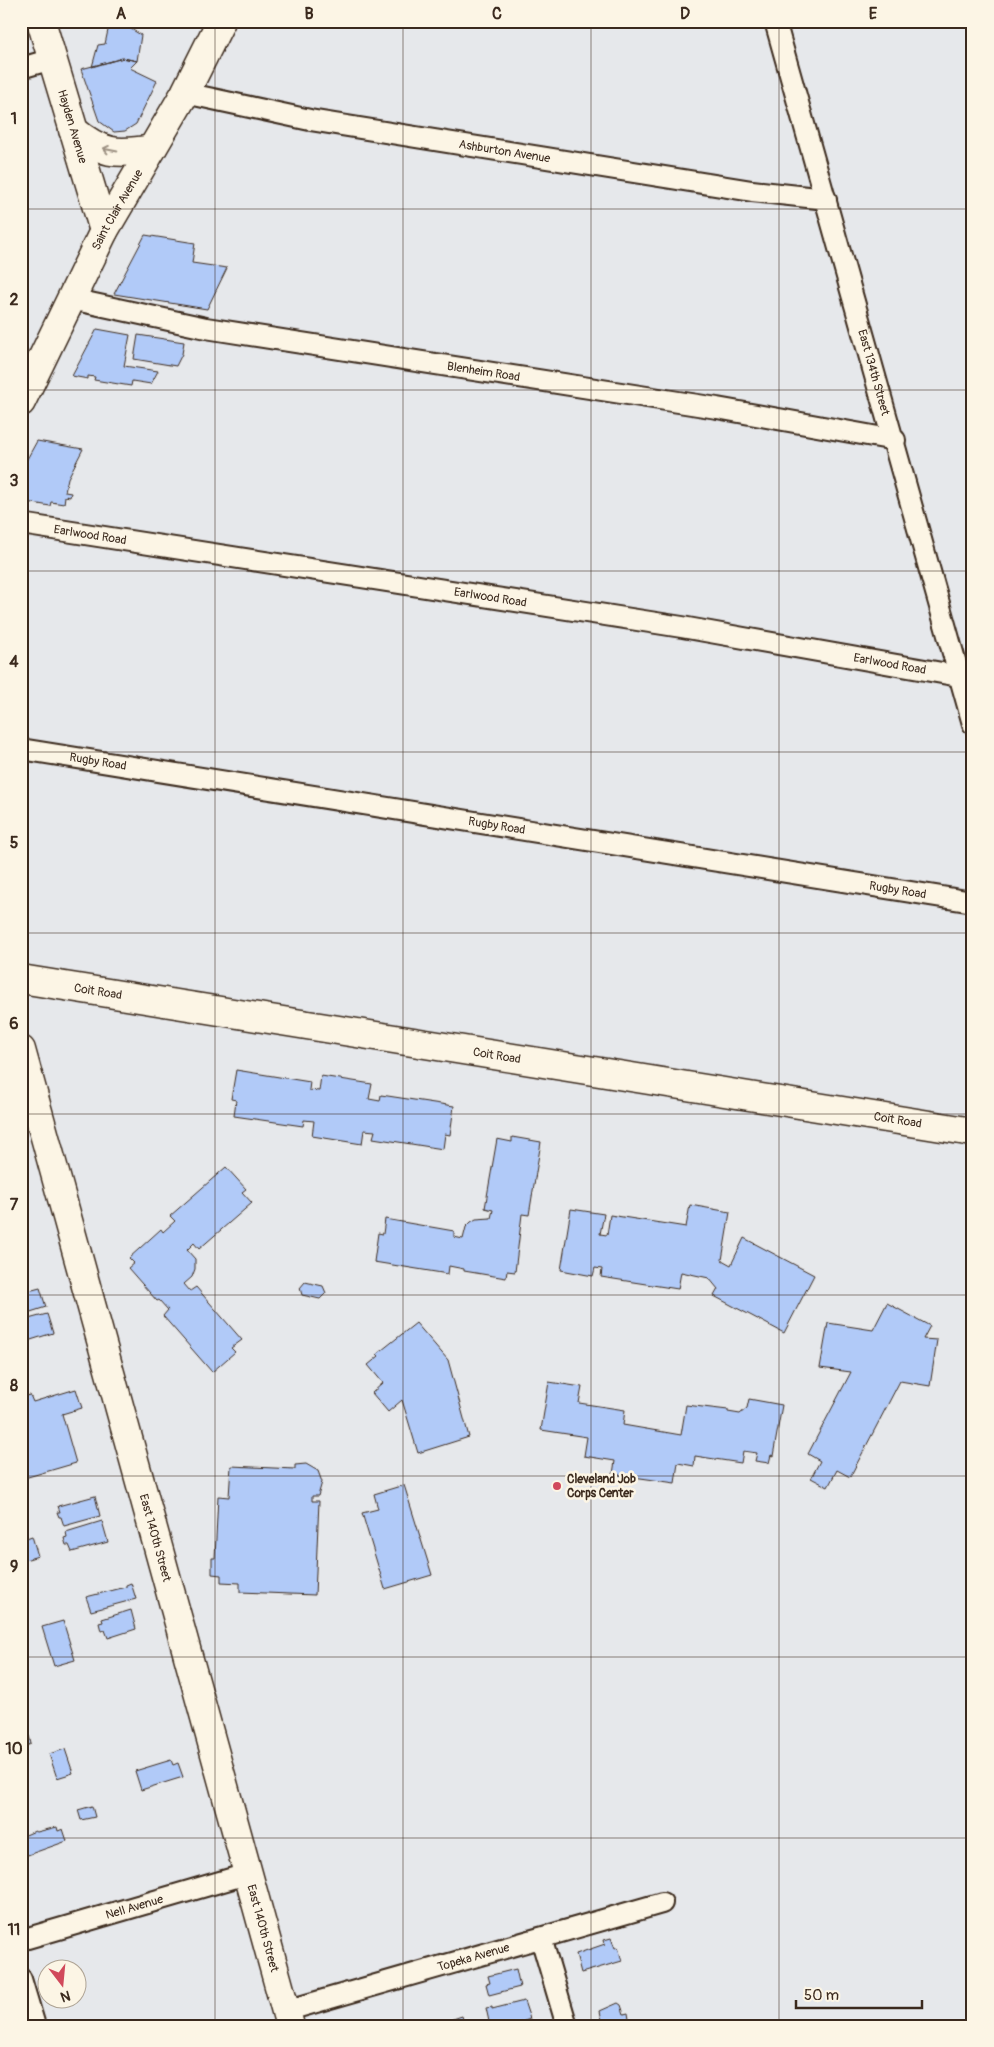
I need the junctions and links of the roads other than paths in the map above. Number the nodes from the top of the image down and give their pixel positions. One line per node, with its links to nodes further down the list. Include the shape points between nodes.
1 (41, 21): 4 (street, Hayden Avenue)
2 (221, 21): 6 (street, Saint Clair Avenue)
3 (775, 21): 9 (street, East 134th Street)
4 (52, 59): 5 (street); 7 (street, Hayden Avenue)
5 (21, 68)
6 (185, 92): 8 (street, Saint Clair Avenue); 9 (street, Ashburton Avenue, via 310,120 752,191)
7 (73, 130): 8 (street, one-way to 7, via 129,154 100,148); 10 (street, Hayden Avenue)
8 (152, 150): 10 (street, Saint Clair Avenue)
9 (826, 199): 13 (street, East 134th Street)
10 (104, 232): 11 (street, Saint Clair Avenue)
11 (71, 299): 12 (street, Saint Clair Avenue); 13 (street, Blenheim Road, via 206,328 717,408)
12 (21, 402)
13 (895, 440): 15 (street, East 134th Street)
14 (21, 524): 15 (street, Earlwood Road, via 682,627)
15 (959, 676): 16 (street, East 134th Street)
16 (973, 724)
17 (21, 749): 18 (street, Rugby Road)
18 (973, 902)
19 (21, 979): 21 (street, Coit Road)
20 (21, 1050): 22 (street, East 140th Street)
21 (973, 1132)
22 (247, 1874): 25 (street, Nell Avenue); 27 (street, East 140th Street)
23 (662, 1903): 24 (street, Topeka Avenue)
24 (542, 1938): 27 (street, Topeka Avenue); 29 (street)
25 (21, 1940)
26 (21, 1979): 28 (street)
27 (288, 2019)
28 (35, 2026)
29 (567, 2026)

